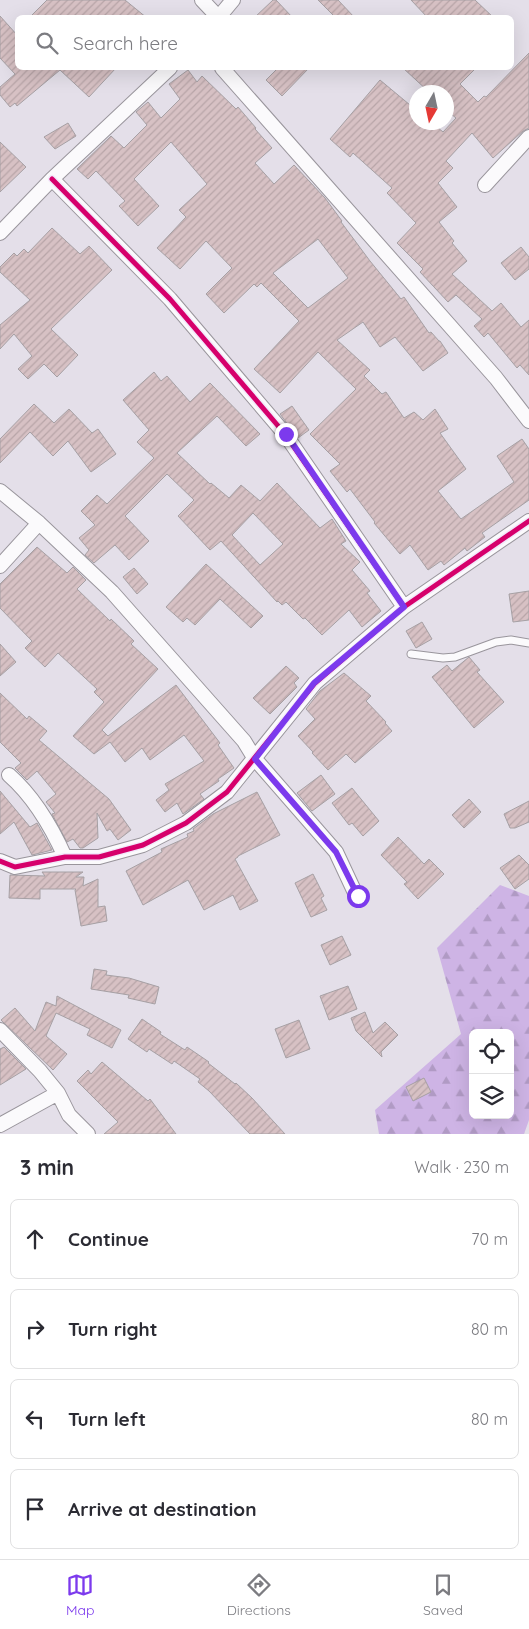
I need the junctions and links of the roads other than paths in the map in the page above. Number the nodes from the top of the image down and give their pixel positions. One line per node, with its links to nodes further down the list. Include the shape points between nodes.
1 (202, 0): 3 (street)
2 (234, 0): 4 (street)
3 (216, 15)
4 (220, 15)
5 (168, 70): 8 (street)
6 (224, 70): 12 (street)
7 (529, 137): 9 (street)
8 (52, 179): 10 (street); 18 (street, via 170,299 286,434)
9 (485, 185)
10 (0, 233)
11 (529, 396): 12 (street)
12 (518, 406): 13 (street)
13 (529, 421)
14 (0, 491): 16 (street)
15 (529, 521): 18 (street)
16 (39, 523): 17 (street); 21 (street, via 112,592 244,741)
17 (0, 566)
18 (404, 607): 21 (street, via 314,683)
19 (529, 643): 20 (lane, via 496,642 455,657)
20 (411, 654)
21 (255, 759): 23 (street, via 227,792 186,823 143,845 99,857); 25 (street, via 336,852)
22 (9, 774): 23 (street, via 57,838)
23 (65, 857): 24 (street, via 15,867)
24 (0, 861)
25 (358, 896)
26 (0, 1030): 27 (street, via 40,1070)
27 (58, 1094): 28 (street); 29 (street, via 69,1115)
28 (0, 1125)
29 (88, 1134)

